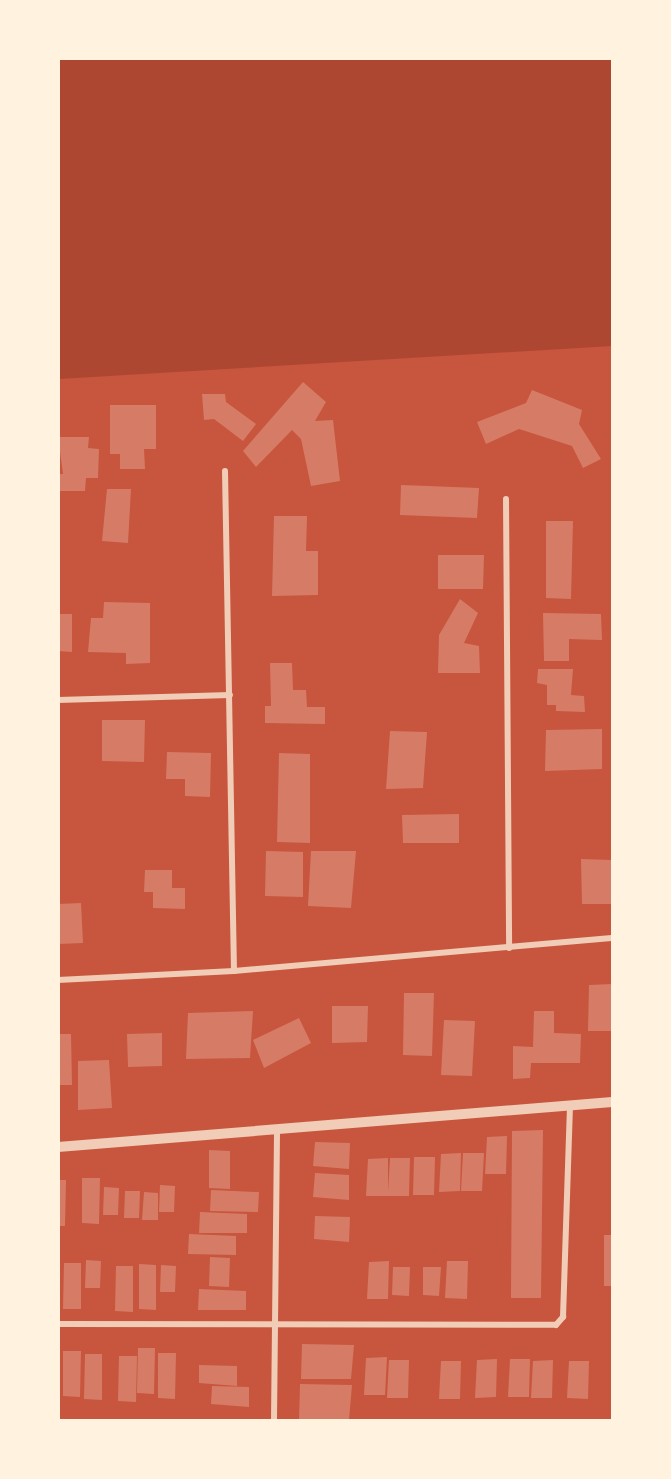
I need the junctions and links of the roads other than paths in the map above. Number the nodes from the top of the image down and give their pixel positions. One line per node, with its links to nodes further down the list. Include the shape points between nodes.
1 (225, 471): 3 (street)
2 (506, 499): 6 (street)
3 (230, 695): 4 (street); 7 (street)
4 (58, 700)
5 (612, 939): 6 (street)
6 (508, 948): 7 (street)
7 (234, 971): 8 (street)
8 (58, 980)
9 (612, 1102): 10 (street)
10 (570, 1105): 11 (street); 14 (street, via 563,1317 556,1325)
11 (277, 1131): 12 (street); 14 (street)
12 (58, 1147)
13 (58, 1324): 14 (street)
14 (276, 1326): 15 (street)
15 (274, 1420)

